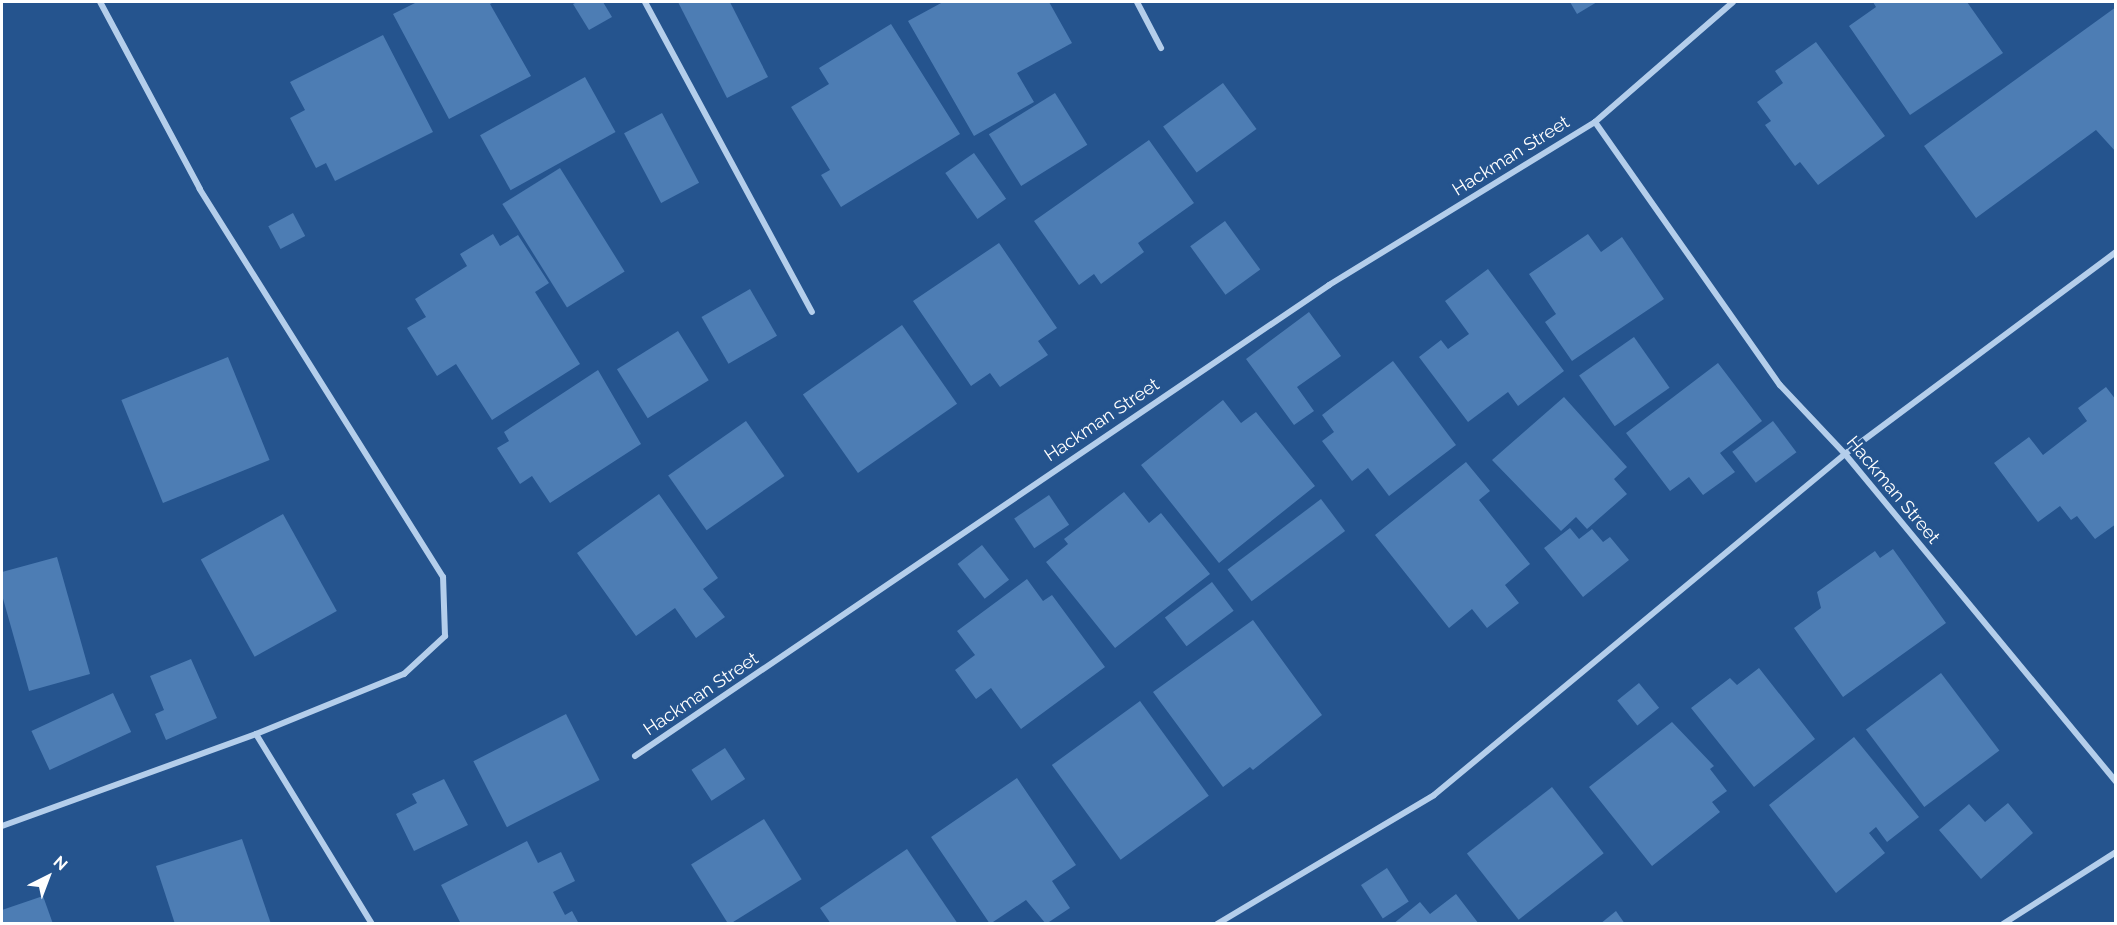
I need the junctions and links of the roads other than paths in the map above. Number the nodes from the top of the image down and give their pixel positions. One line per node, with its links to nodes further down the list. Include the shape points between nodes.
1 (100, 2): 10 (street, via 200,189 443,577 445,636 404,674)
2 (645, 2): 8 (street)
3 (1137, 2): 5 (street)
4 (1733, 2): 6 (street, Hackman Street)
5 (1161, 48)
6 (1595, 122): 9 (street, Hackman Street, via 1780,385); 11 (street, Hackman Street, via 1329,285)
7 (2115, 252): 9 (street)
8 (812, 312)
9 (1845, 454): 12 (street, Hackman Street); 16 (street, via 1434,795)
10 (256, 734): 13 (street); 15 (street)
11 (635, 756)
12 (2115, 782)
13 (2, 826)
14 (2115, 852): 17 (street)
15 (372, 924)
16 (1216, 924)
17 (2002, 924)

